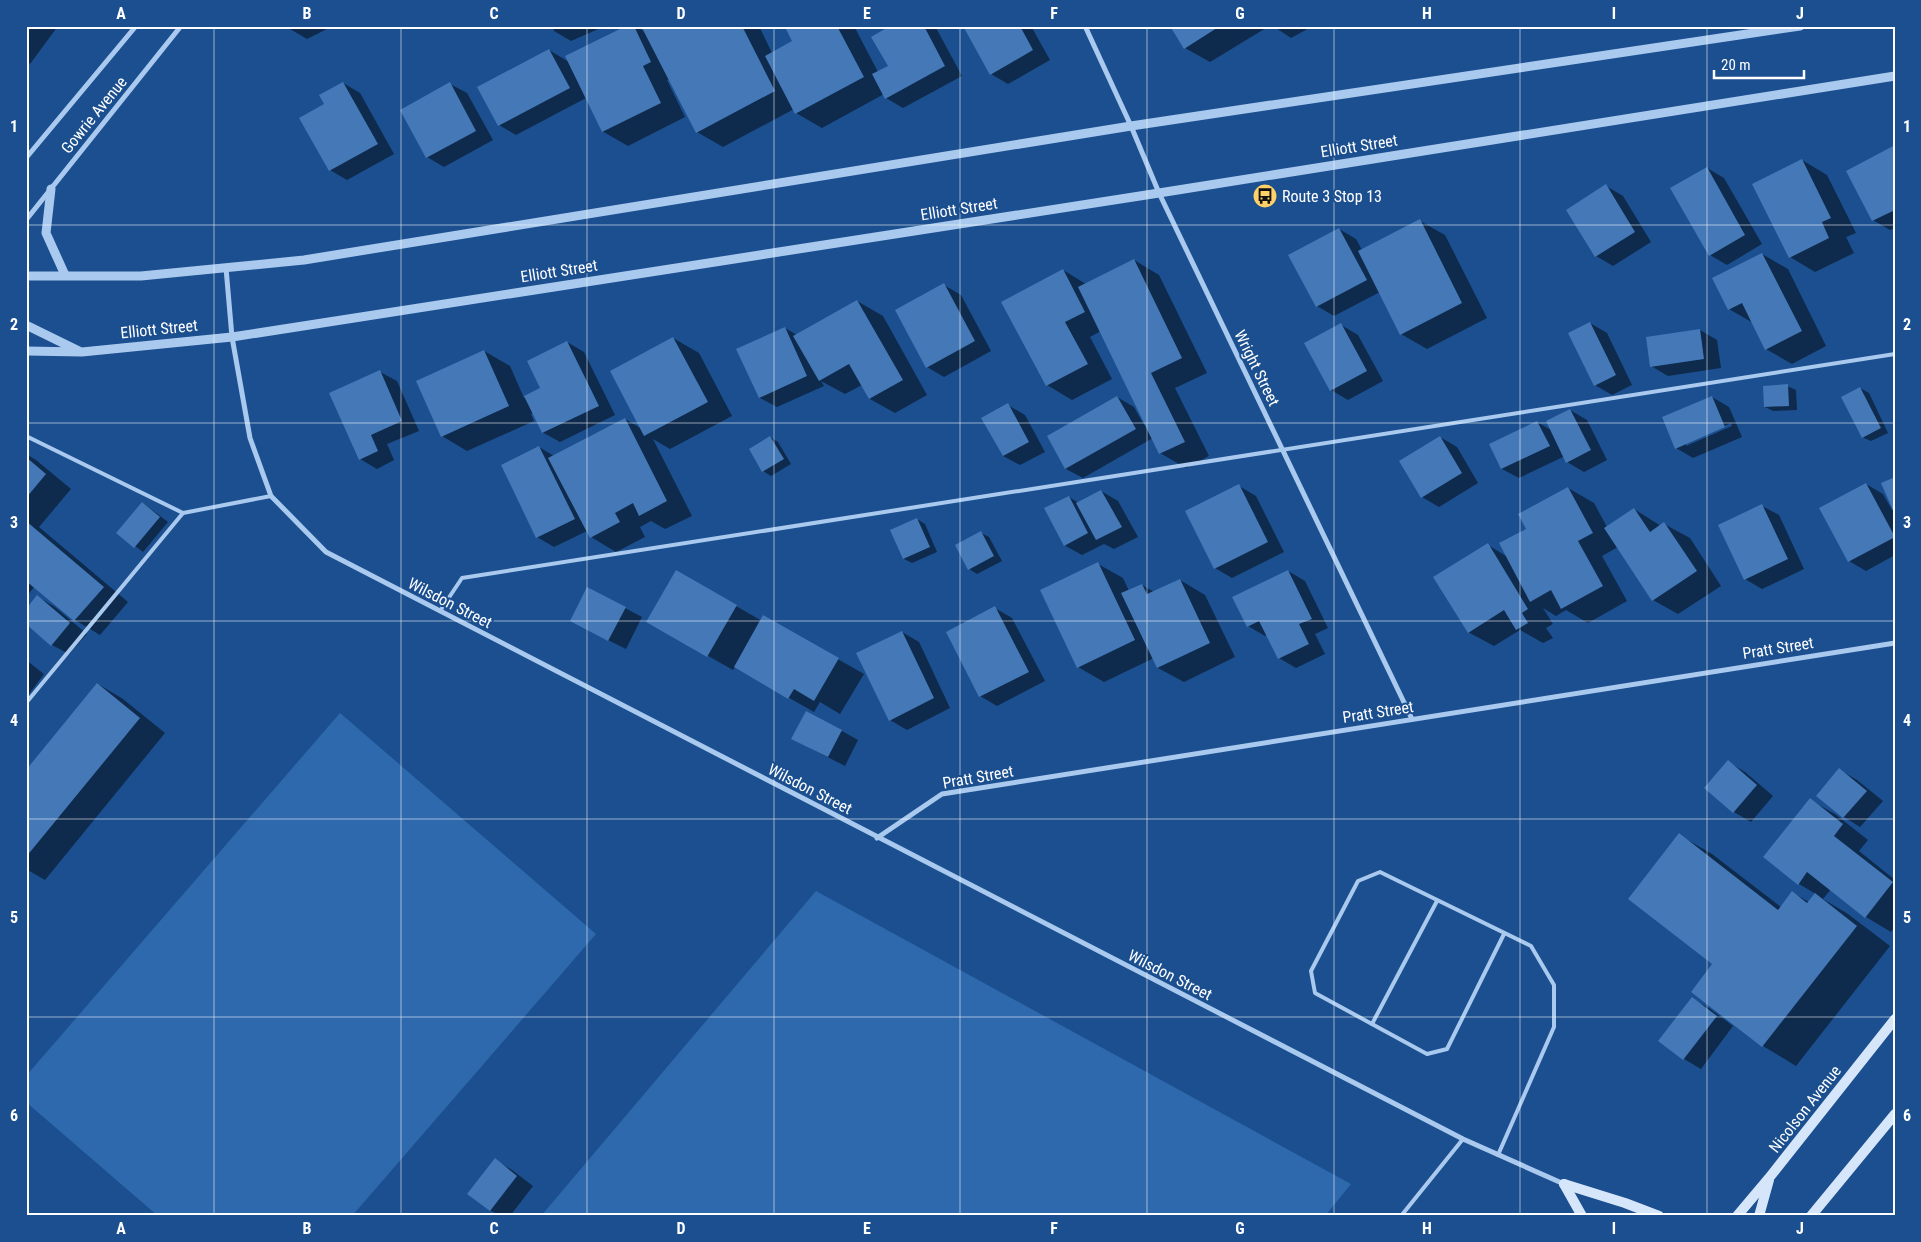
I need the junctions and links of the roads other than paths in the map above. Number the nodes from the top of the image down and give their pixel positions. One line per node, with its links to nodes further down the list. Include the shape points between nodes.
1 (136, 26): 7 (street, Gowrie Avenue)
2 (181, 26): 8 (street, Gowrie Avenue)
3 (1085, 26): 6 (street, Wright Street)
4 (1800, 26): 6 (street)
5 (1895, 76): 9 (street, Elliott Street)
6 (1131, 126): 9 (street, Wright Street); 11 (street, via 304,260)
7 (26, 158)
8 (51, 189): 10 (street, Gowrie Avenue); 12 (street, via 46,233)
9 (1159, 193): 15 (street, Elliott Street); 20 (street, Wright Street)
10 (26, 220)
11 (226, 268): 12 (street, via 141,276); 15 (street, Wilsdon Street)
12 (65, 275): 13 (street)
13 (26, 276)
14 (26, 324): 17 (street)
15 (232, 337): 17 (street, Elliott Street); 21 (street, Wilsdon Street, via 250,438)
16 (26, 351): 17 (street, Elliott Street)
17 (82, 352)
18 (1895, 354): 20 (lane)
19 (26, 436): 22 (lane)
20 (1283, 450): 23 (lane, via 462,578); 26 (street, Wright Street)
21 (272, 496): 22 (lane); 23 (street, Wilsdon Street, via 326,552)
22 (183, 513): 25 (lane)
23 (440, 612): 27 (street, Wilsdon Street)
24 (1895, 643): 26 (street, Pratt Street)
25 (26, 703)
26 (1412, 719): 27 (street, Pratt Street, via 942,794)
27 (878, 838): 33 (street, Wilsdon Street)
28 (1437, 901): 29 (lane); 31 (lane); 31 (lane, via 1380,872 1358,881 1311,971 1315,993)
29 (1504, 934): 31 (lane, via 1447,1049 1427,1054); 34 (lane, via 1531,946 1554,986 1554,1027)
30 (1895, 1019): 35 (main road, Nicolson Avenue)
31 (1372, 1024)
32 (1895, 1114): 42 (main road)
33 (1462, 1139): 34 (street, Wilsdon Street); 37 (lane)
34 (1498, 1155): 36 (street, Wilsdon Street)
35 (1769, 1178): 40 (main road, Nicolson Avenue); 41 (main road)
36 (1564, 1184): 38 (main road); 39 (main road)
37 (1401, 1216)
38 (1582, 1216)
39 (1660, 1216)
40 (1738, 1216)
41 (1759, 1216)
42 (1811, 1216)

